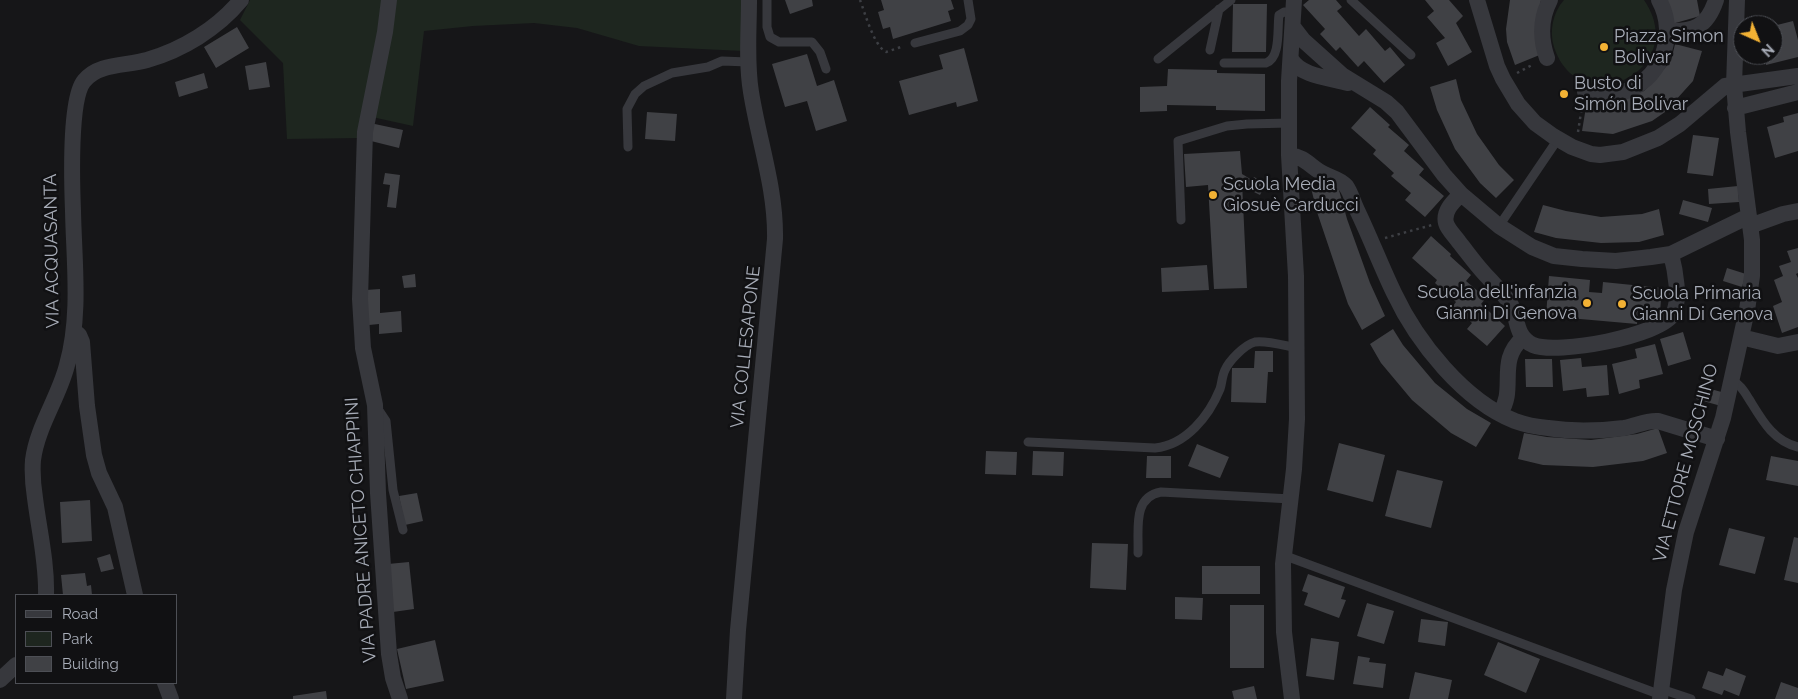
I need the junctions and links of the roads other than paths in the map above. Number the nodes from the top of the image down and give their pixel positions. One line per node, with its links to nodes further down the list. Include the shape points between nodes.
1 (241, 0): 44 (street, VIA ACQUASANTA, via 194,40 168,53 99,70 90,74 79,88 71,164)
2 (389, 0): 50 (street, VIA PADRE ANICETO CHIAPPINI, via 363,145 361,333)
3 (749, 0): 23 (street, VIA COLLESAPONE)
4 (767, 0): 25 (lane, via 770,37 779,42 812,42 818,47)
5 (968, 0): 16 (lane, via 972,19 965,28)
6 (1231, 0): 13 (lane)
7 (1352, 0): 20 (lane)
8 (1476, 0): 35 (street, via 1503,79 1527,115)
9 (1550, 0): 21 (street, via 1541,29)
10 (1659, 0): 15 (street, via 1666,15)
11 (1716, 0): 15 (street, via 1708,16 1696,28 1683,32)
12 (1737, 0): 30 (street, VIA ETTORE MOSCHINO)
13 (1219, 9): 17 (lane); 22 (lane)
14 (1293, 13): 18 (street, via 1300,37); 19 (street); 24 (lane, via 1279,14 1276,53 1271,61)
15 (1668, 31): 31 (street, via 1659,64 1638,85 1609,94)
16 (915, 43)
17 (1210, 50)
18 (1317, 53): 19 (street, via 1300,46); 29 (street)
19 (1291, 55): 26 (street, via 1298,68); 28 (street)
20 (1411, 55)
21 (1547, 58)
22 (1158, 59)
23 (748, 62): 36 (lane, via 722,61 672,73 644,86 626,109); 67 (street, VIA COLLESAPONE, via 750,91 773,195 775,240)
24 (1224, 63)
25 (826, 69)
26 (1310, 73): 28 (street, via 1297,74); 29 (street)
27 (1798, 76): 30 (street)
28 (1290, 81): 34 (street)
29 (1357, 85): 38 (street, via 1397,112)
30 (1734, 85): 33 (street, VIA ETTORE MOSCHINO); 35 (street, via 1719,90 1668,132 1623,152 1591,154)
31 (1585, 92)
32 (1798, 92): 33 (street)
33 (1736, 108): 41 (street, VIA ETTORE MOSCHINO)
34 (1289, 123): 37 (street); 40 (lane, via 1227,126 1178,141)
35 (1558, 139): 42 (lane)
36 (628, 147)
37 (1289, 155): 48 (street); 51 (street, via 1301,157 1324,174 1344,183 1403,311 1452,376)
38 (1461, 194): 42 (street); 46 (street, via 1449,207 1446,221 1510,304)
39 (1798, 211): 41 (street)
40 (1181, 220)
41 (1750, 221): 43 (street); 45 (street, VIA ETTORE MOSCHINO, via 1752,276)
42 (1499, 226): 43 (street, via 1532,247 1554,256 1616,261)
43 (1671, 254): 46 (street, via 1676,273 1676,303 1664,324 1606,342 1579,346 1543,348)
44 (74, 331): 59 (street, VIA ACQUASANTA, via 64,378 41,430 33,460); 60 (street, via 82,342 94,455 115,507)
45 (1741, 337): 47 (street, via 1778,346); 49 (street, VIA ETTORE MOSCHINO)
46 (1523, 338): 51 (street, via 1512,349 1506,404)
47 (1798, 342)
48 (1297, 348): 53 (lane, via 1261,342 1245,348 1225,370 1220,389 1204,416 1188,435 1172,444 1155,448); 55 (street, via 1298,419)
49 (1731, 380): 52 (street, VIA ETTORE MOSCHINO); 54 (lane, via 1741,387 1774,434 1785,443)
50 (375, 410): 56 (lane, via 386,421 393,490); 66 (street, VIA PADRE ANICETO CHIAPPINI, via 388,654)
51 (1500, 414): 52 (street, via 1522,423 1570,430 1611,429 1658,421)
52 (1717, 439): 64 (street, VIA ETTORE MOSCHINO, via 1686,532 1674,590)
53 (1028, 442)
54 (1798, 447)
55 (1290, 498): 57 (lane, via 1156,493 1146,498 1140,508); 58 (street)
56 (403, 530)
57 (1138, 553)
58 (1283, 555): 64 (lane); 68 (street, via 1283,617)
59 (46, 594)
60 (135, 594)
61 (15, 666): 62 (street)
62 (0, 680)
63 (165, 684): 65 (street)
64 (1660, 694): 69 (lane)
65 (170, 699)
66 (400, 699)
67 (734, 699)
68 (1292, 699)
69 (1691, 699)

